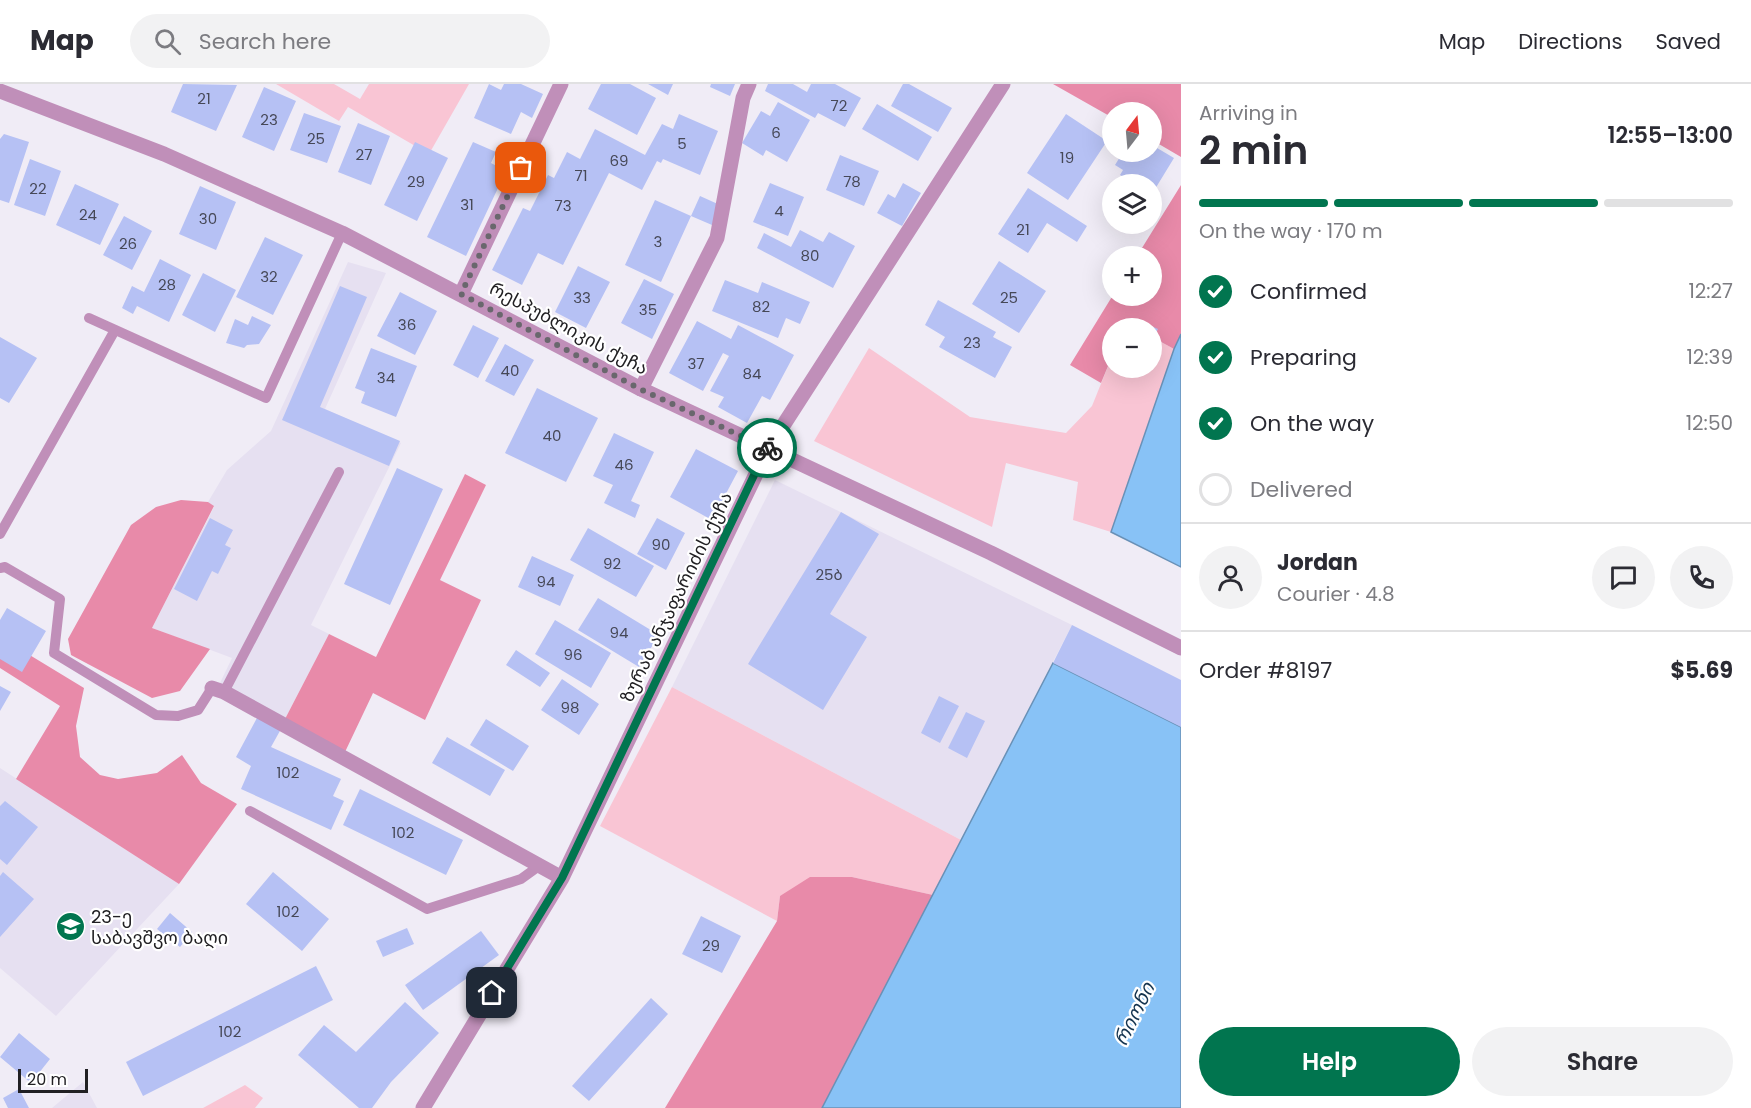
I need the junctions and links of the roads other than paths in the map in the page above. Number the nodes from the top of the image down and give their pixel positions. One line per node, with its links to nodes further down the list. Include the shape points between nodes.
1 (561, 84): 6 (street)
2 (749, 84): 9 (street, via 743,98 717,238)
3 (1003, 84): 10 (street, ზურაბ ანჯაფარიძის ქუჩა)
4 (0, 91): 5 (street, რესპუბლიკის ქუჩა, via 164,154)
5 (342, 233): 6 (street, რესპუბლიკის ქუჩა); 8 (lane, via 266,398)
6 (461, 294): 9 (street, რესპუბლიკის ქუჩა)
7 (89, 318): 8 (lane)
8 (115, 330): 12 (lane)
9 (640, 389): 10 (street, რესპუბლიკის ქუჩა)
10 (768, 449): 14 (street, რესპუბლიკის ქუჩა); 18 (street, ზურაბ ანჯაფარიძის ქუჩა)
11 (339, 472): 15 (lane)
12 (0, 534)
13 (0, 568): 15 (lane, via 5,567 60,599 54,653 156,715 178,717 198,710)
14 (1181, 648)
15 (218, 690): 17 (street)
16 (250, 811): 17 (lane, via 427,909 521,879)
17 (539, 866): 18 (street)
18 (562, 878): 19 (street, ზურაბ ანჯაფარიძის ქუჩა)
19 (423, 1108)

